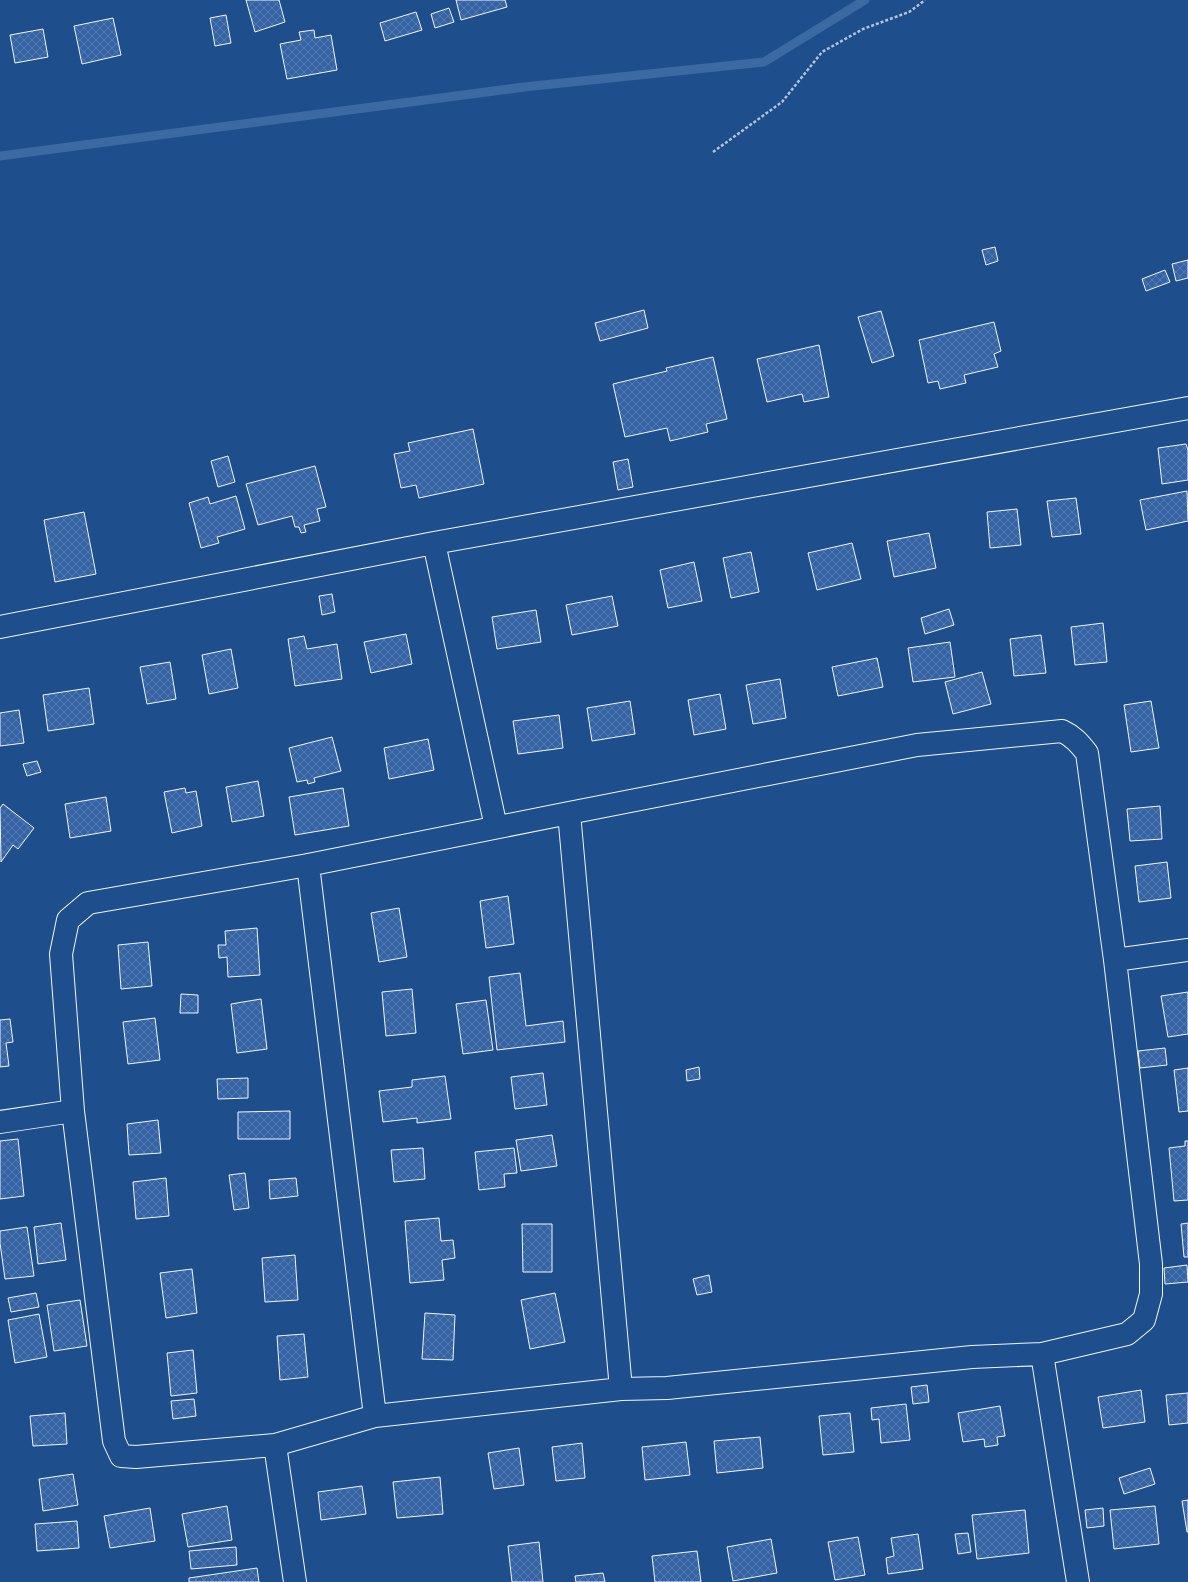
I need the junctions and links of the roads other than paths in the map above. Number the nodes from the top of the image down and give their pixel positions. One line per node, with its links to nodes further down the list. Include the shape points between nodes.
1 (1188, 408): 2 (street)
2 (434, 543): 3 (street); 5 (street)
3 (0, 628)
4 (569, 813): 5 (street); 8 (street, via 917,745 1062,731 1079,742 1086,753); 12 (street)
5 (496, 827): 6 (street)
6 (308, 865): 9 (street, via 88,903 68,920 61,954); 13 (street)
7 (1188, 950): 8 (street)
8 (1115, 960): 11 (street, via 1151,1264 1151,1294 1144,1320 1127,1334)
9 (72, 1111): 10 (street); 14 (street, via 114,1441 121,1456 136,1457)
10 (0, 1122)
11 (1042, 1354): 12 (street, via 972,1357 667,1388); 16 (street)
12 (621, 1389): 13 (street)
13 (375, 1416): 14 (street)
14 (275, 1445): 15 (street)
15 (295, 1582)
16 (1078, 1582)

